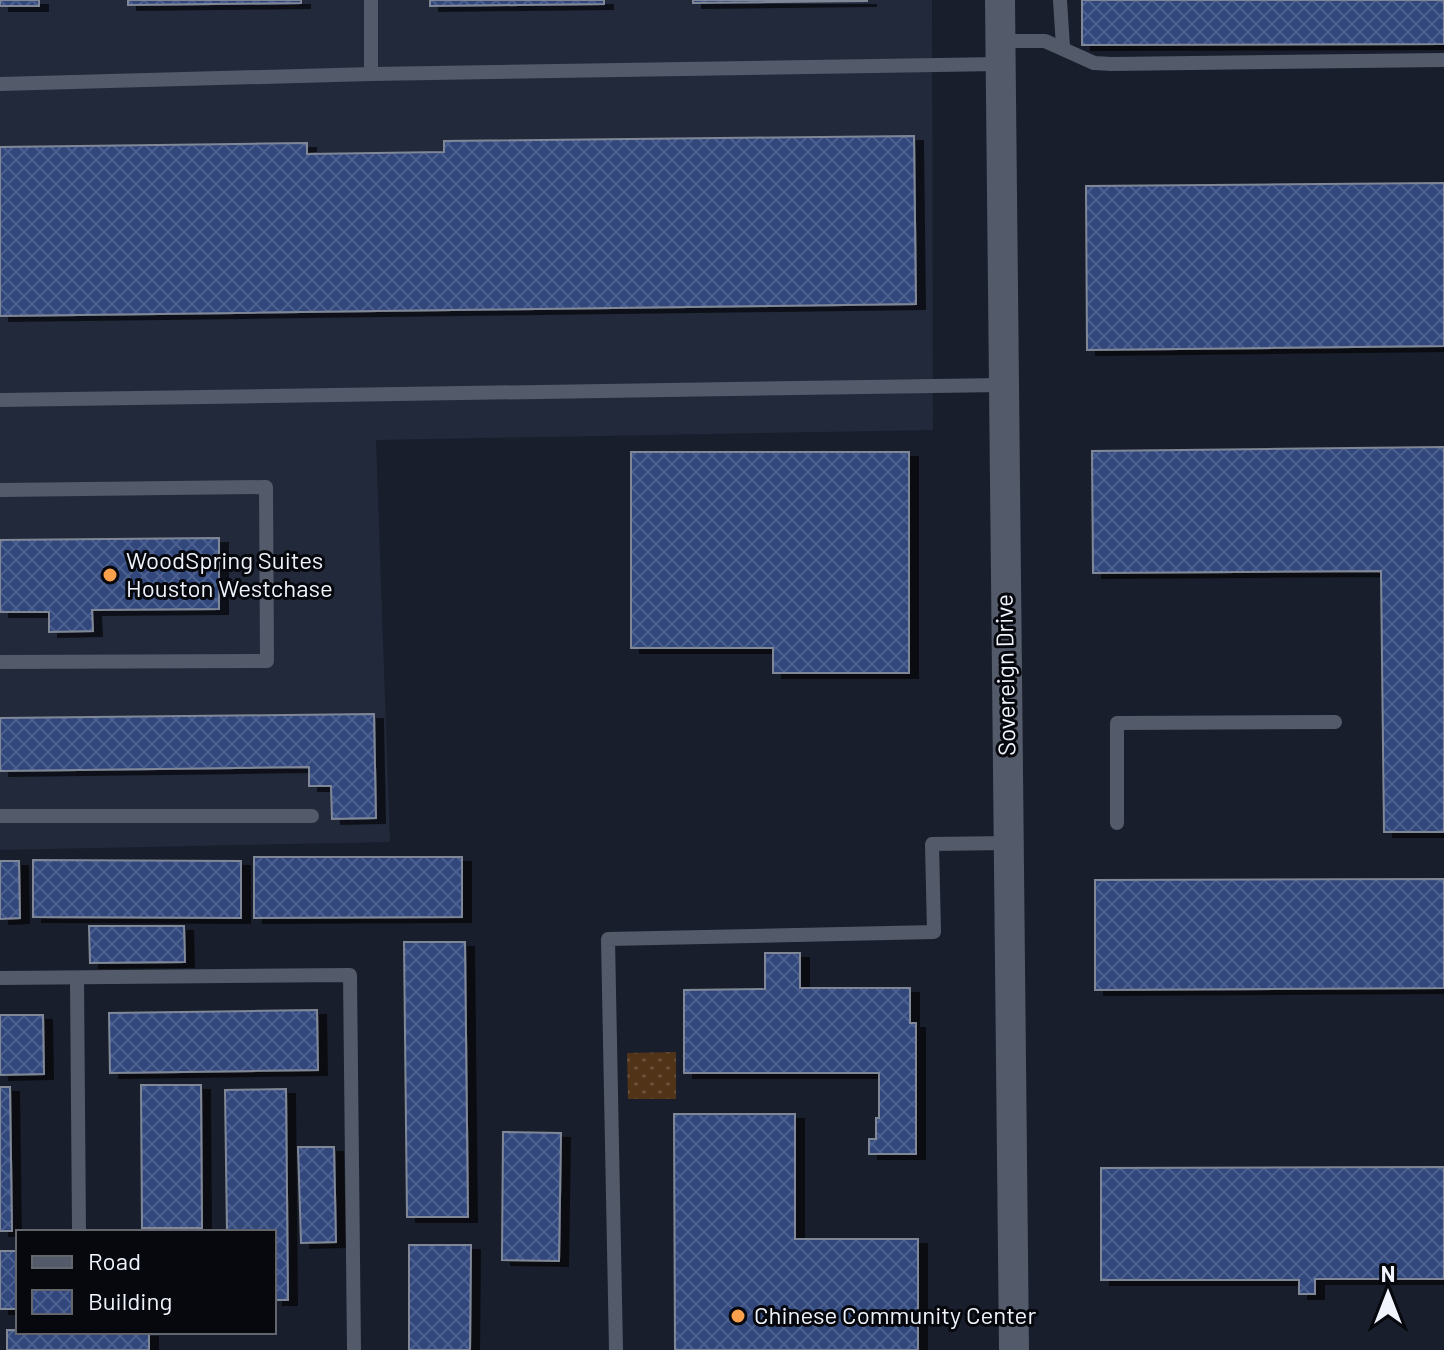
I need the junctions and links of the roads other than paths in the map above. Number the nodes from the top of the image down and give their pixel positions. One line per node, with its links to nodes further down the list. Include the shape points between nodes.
1 (371, 0): 7 (lane)
2 (1000, 0): 5 (street, Sovereign Drive)
3 (1060, 0): 4 (lane)
4 (1063, 47): 5 (lane, via 1045,41); 6 (lane, via 1094,63 1112,64)
5 (1000, 53): 7 (lane); 9 (street, Sovereign Drive)
6 (1444, 60)
7 (371, 74): 8 (lane)
8 (0, 84)
9 (1003, 385): 10 (lane); 17 (street, Sovereign Drive)
10 (0, 400)
11 (0, 490): 12 (lane, via 266,487 267,661)
12 (0, 662)
13 (1335, 722): 16 (lane, via 1117,723)
14 (0, 816): 15 (lane)
15 (312, 816)
16 (1117, 823)
17 (1008, 843): 22 (lane, via 932,844 934,932 608,939); 23 (street, Sovereign Drive)
18 (0, 978): 19 (lane)
19 (77, 978): 20 (lane); 21 (lane, via 350,975)
20 (79, 1230)
21 (354, 1350)
22 (616, 1350)
23 (1014, 1350)

